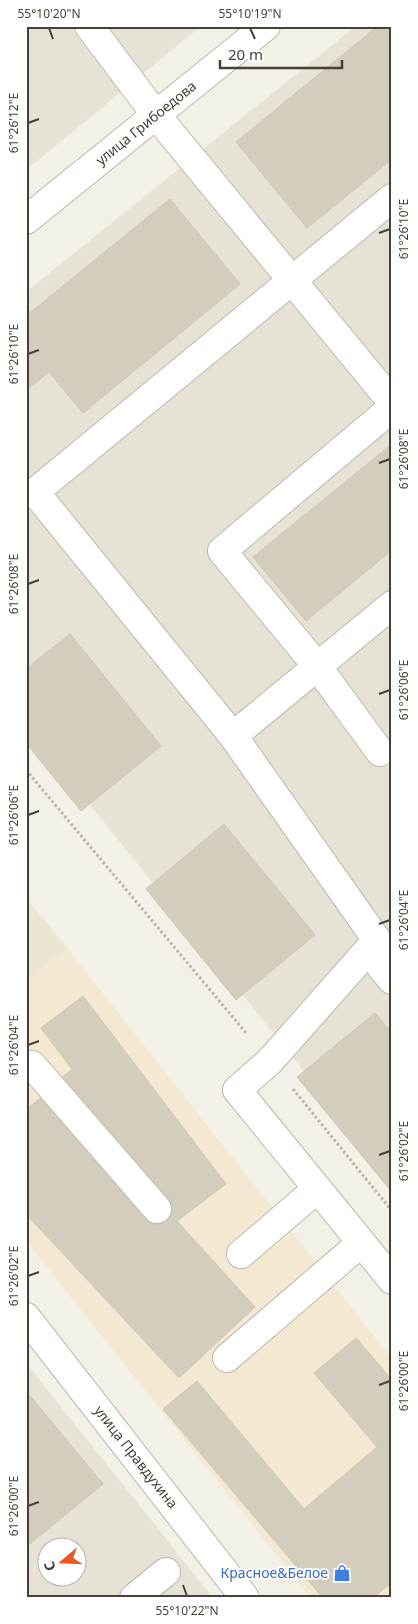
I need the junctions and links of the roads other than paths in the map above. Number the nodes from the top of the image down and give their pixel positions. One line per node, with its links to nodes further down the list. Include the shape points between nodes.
1 (89, 26): 3 (street)
2 (266, 26): 3 (street, улица Грибоедова)
3 (156, 115): 5 (street, улица Грибоедова); 6 (street)
4 (392, 198): 6 (street)
5 (26, 220)
6 (293, 280): 7 (street); 11 (street, via 35,492)
7 (392, 402)
8 (392, 408): 10 (street, via 222,551)
9 (392, 605): 10 (street)
10 (317, 666): 11 (street); 12 (street)
11 (233, 736): 13 (street)
12 (380, 752)
13 (386, 961): 15 (street, via 237,1090)
14 (26, 1069): 16 (street, via 32,1065)
15 (318, 1189): 17 (street); 18 (street)
16 (157, 1209)
17 (361, 1243): 19 (street); 21 (street)
18 (241, 1254)
19 (392, 1280)
20 (26, 1317): 24 (street, улица Правдухина)
21 (227, 1358)
22 (166, 1572): 23 (street)
23 (134, 1598)
24 (245, 1598)

